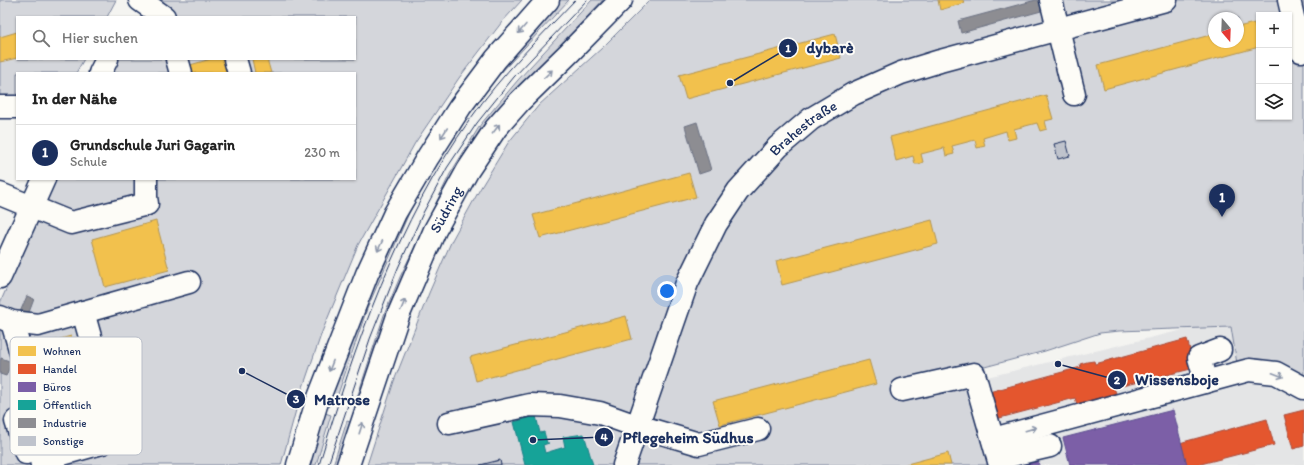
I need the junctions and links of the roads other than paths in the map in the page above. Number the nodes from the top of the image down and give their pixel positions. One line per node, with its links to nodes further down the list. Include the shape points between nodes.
1 (140, 0): 7 (main road); 8 (main road)
2 (548, 0): 41 (main road, one-way to 41, via 496,59 460,107 395,213 366,274 316,405)
3 (621, 0): 42 (main road, Südring, one-way to 3, via 398,316 436,230 468,170 496,128 520,101)
4 (1051, 0): 9 (main road)
5 (1166, 0): 9 (main road, Brahestraße)
6 (1289, 0): 10 (main road)
7 (132, 16)
8 (163, 16)
9 (1058, 28): 17 (main road); 35 (main road, Brahestraße, via 882,75 812,119 778,147 738,191 716,224 687,283)
10 (1301, 51)
11 (106, 60): 14 (main road)
12 (177, 60): 15 (main road)
13 (236, 60): 16 (main road)
14 (100, 72)
15 (181, 72)
16 (239, 72)
17 (1074, 94)
18 (0, 108): 19 (main road)
19 (16, 108)
20 (44, 180): 23 (main road)
21 (146, 180): 23 (main road, via 147,204 84,220 71,223)
22 (0, 194): 23 (main road)
23 (31, 207): 24 (main road)
24 (0, 277)
25 (189, 282): 26 (main road)
26 (83, 312): 27 (main road, via 38,325); 29 (main road)
27 (6, 320): 28 (main road)
28 (12, 337)
29 (90, 337)
30 (1220, 350): 31 (main road, via 1198,358)
31 (1206, 382): 32 (main road, one-way to 32, via 1249,370 1276,373); 38 (main road, one-way to 31)
32 (1304, 388)
33 (902, 390): 38 (main road, via 974,374)
34 (449, 423): 35 (main road, via 537,405 600,413)
35 (638, 425): 36 (main road, via 699,444); 43 (main road, Brahestraße)
36 (758, 429)
37 (1050, 446): 38 (main road)
38 (997, 454)
39 (60, 455): 40 (main road, via 41,460)
40 (34, 459)
41 (298, 465)
42 (348, 465)
43 (624, 465)

